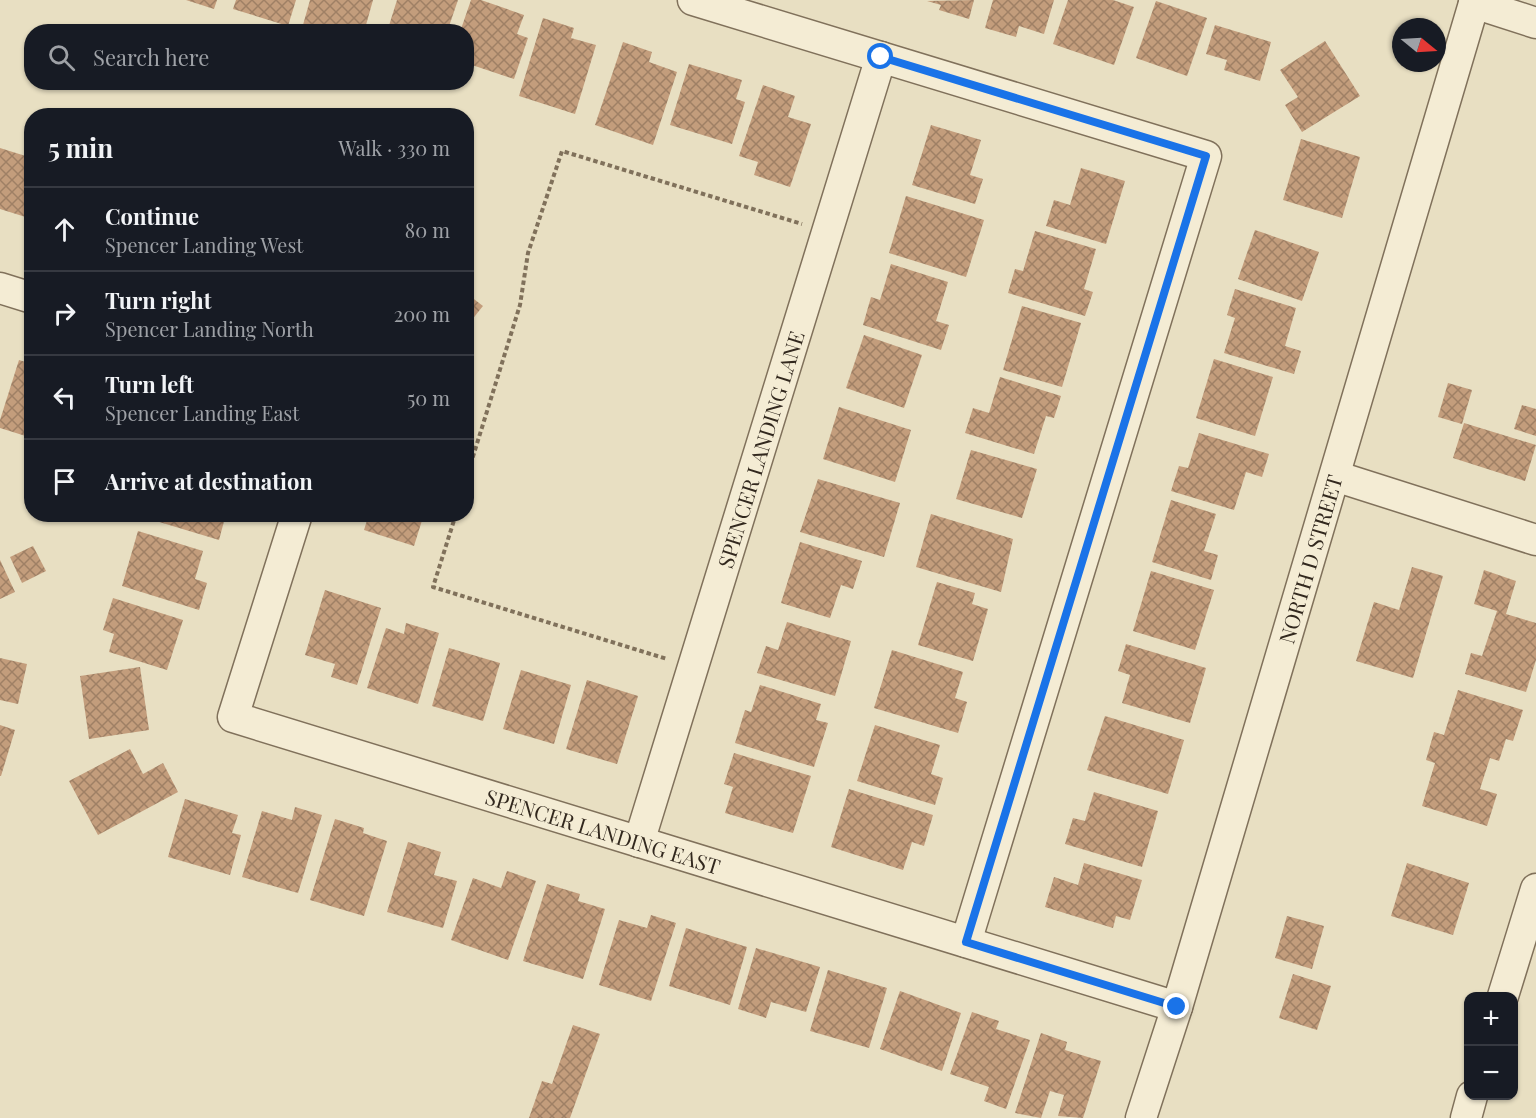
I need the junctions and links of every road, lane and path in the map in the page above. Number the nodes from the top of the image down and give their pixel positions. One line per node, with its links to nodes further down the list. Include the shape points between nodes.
1 (693, 0): 4 (street)
2 (1475, 1): 3 (street); 9 (street, NORTH D STREET)
3 (1536, 22)
4 (881, 57): 5 (street, SPENCER LANDING LANE); 16 (street, via 1206,156)
5 (827, 232): 8 (path, via 562,151 528,253 520,305); 13 (street, SPENCER LANDING LANE)
6 (0, 288): 7 (street)
7 (24, 295)
8 (474, 453)
9 (1335, 476): 12 (street); 18 (street, NORTH D STREET)
10 (294, 522): 14 (street, SPENCER LANDING EAST, via 233,717)
11 (453, 522): 13 (path, via 433,587)
12 (1536, 540)
13 (693, 666): 14 (street, SPENCER LANDING LANE)
14 (639, 842): 16 (street, SPENCER LANDING EAST)
15 (1536, 889): 17 (street)
16 (966, 942): 18 (street, SPENCER LANDING EAST)
17 (1504, 992)
18 (1177, 1007): 20 (street, NORTH D STREET)
19 (1471, 1100): 21 (street)
20 (1142, 1118)
21 (1466, 1118)

